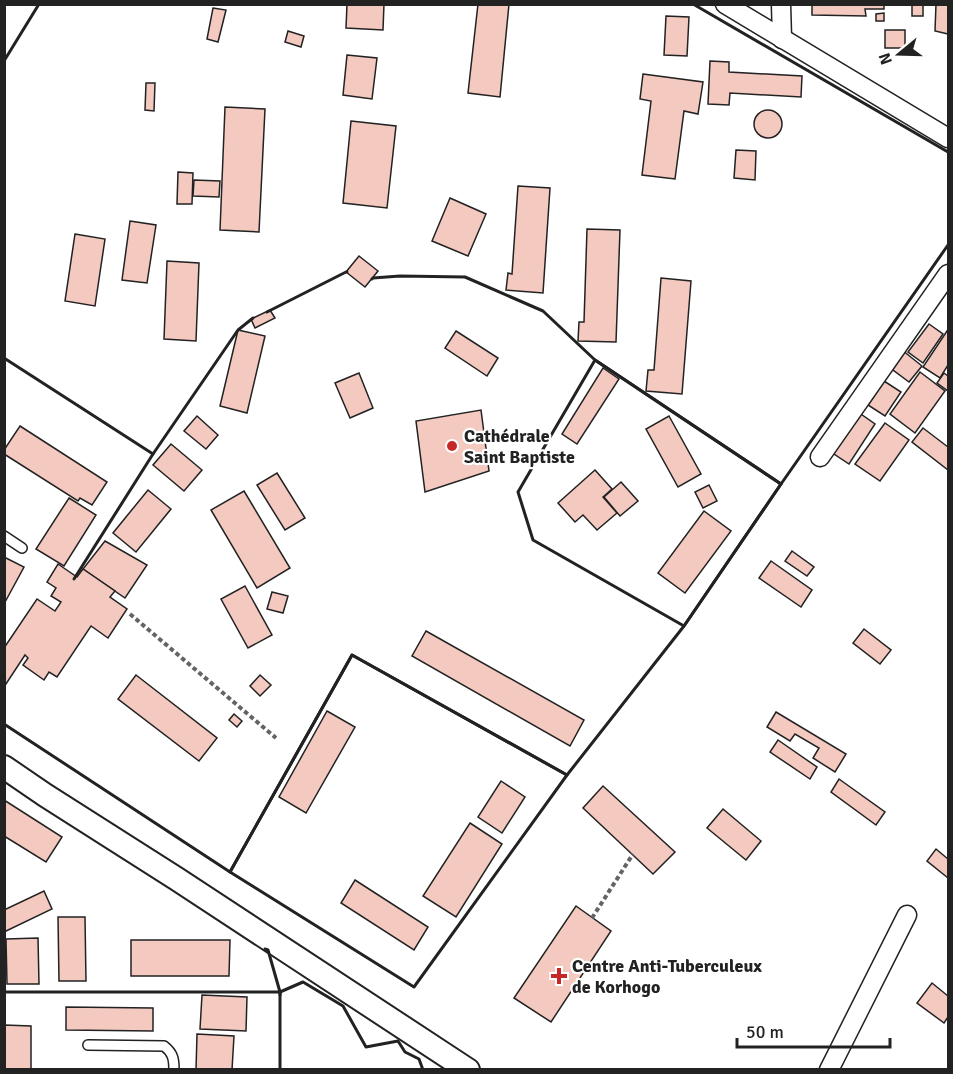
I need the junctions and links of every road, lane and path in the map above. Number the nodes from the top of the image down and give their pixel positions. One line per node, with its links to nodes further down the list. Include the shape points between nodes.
1 (725, 4): 3 (street)
2 (782, 4): 3 (street)
3 (782, 39): 4 (street)
4 (948, 138)
5 (948, 274): 6 (street)
6 (820, 457)
7 (4, 536): 8 (lane)
8 (22, 548)
9 (130, 614): 10 (path)
10 (276, 738)
11 (4, 767): 17 (street)
12 (633, 854): 14 (path)
13 (907, 915): 18 (street)
14 (592, 918)
15 (88, 1044): 16 (lane, via 164,1046 173,1057)
16 (174, 1070)
17 (468, 1070)
18 (829, 1070)

